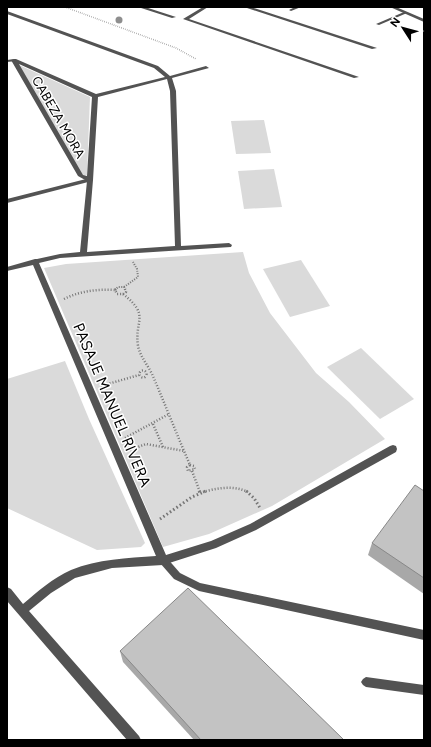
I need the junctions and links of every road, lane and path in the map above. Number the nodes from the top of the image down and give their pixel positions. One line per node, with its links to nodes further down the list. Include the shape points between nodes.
1 (65, 7): 16 (path, via 176,48 201,61)
2 (140, 7): 10 (street)
3 (206, 7): 17 (street, via 185,19)
4 (246, 7): 13 (street)
5 (299, 7): 7 (street)
6 (392, 7): 9 (street)
7 (290, 10)
8 (7, 12): 18 (street, via 156,67)
9 (405, 12): 11 (street); 12 (lane)
10 (174, 17)
11 (424, 21)
12 (378, 24)
13 (374, 48)
14 (14, 60): 15 (lane); 19 (street); 20 (street, CABEZA MORA, via 78,171)
15 (7, 61)
16 (206, 68): 18 (street)
17 (356, 77)
18 (170, 78): 19 (street); 23 (street, via 173,84)
19 (95, 96): 20 (street)
20 (90, 180): 21 (lane); 24 (street)
21 (7, 200)
22 (229, 245): 23 (street)
23 (178, 248): 24 (street)
24 (83, 253): 26 (street)
25 (139, 260): 28 (path, via 132,260 137,268 138,277)
26 (35, 261): 27 (street); 48 (street, PASAJE MANUEL RIVERA)
27 (7, 269)
28 (124, 287): 29 (path); 30 (path, via 126,292)
29 (115, 290): 30 (path, via 117,294); 31 (path, via 81,292)
30 (123, 294): 32 (path, via 133,302 139,312 138,344)
31 (61, 301)
32 (151, 372): 33 (path, via 142,371 139,376); 34 (path)
33 (95, 387)
34 (169, 414): 35 (path); 39 (path)
35 (153, 424): 36 (path); 37 (path)
36 (119, 442)
37 (163, 448): 39 (path); 40 (path, via 146,444)
38 (393, 449): 48 (street, via 253,527 213,545)
39 (184, 450): 41 (path)
40 (124, 453)
41 (190, 465): 42 (path, via 194,466 195,469); 42 (path, via 187,469)
42 (192, 471): 43 (path)
43 (200, 493): 45 (path, via 243,490 250,493); 47 (path)
44 (267, 504): 45 (path)
45 (260, 508): 46 (path)
46 (254, 511)
47 (155, 522)
48 (163, 560): 50 (street, via 112,563 73,574 47,590); 51 (lane, via 177,576 199,587)
49 (7, 592): 50 (street)
50 (22, 611): 54 (street)
51 (424, 635)
52 (366, 682): 53 (lane)
53 (424, 690)
54 (135, 740)

